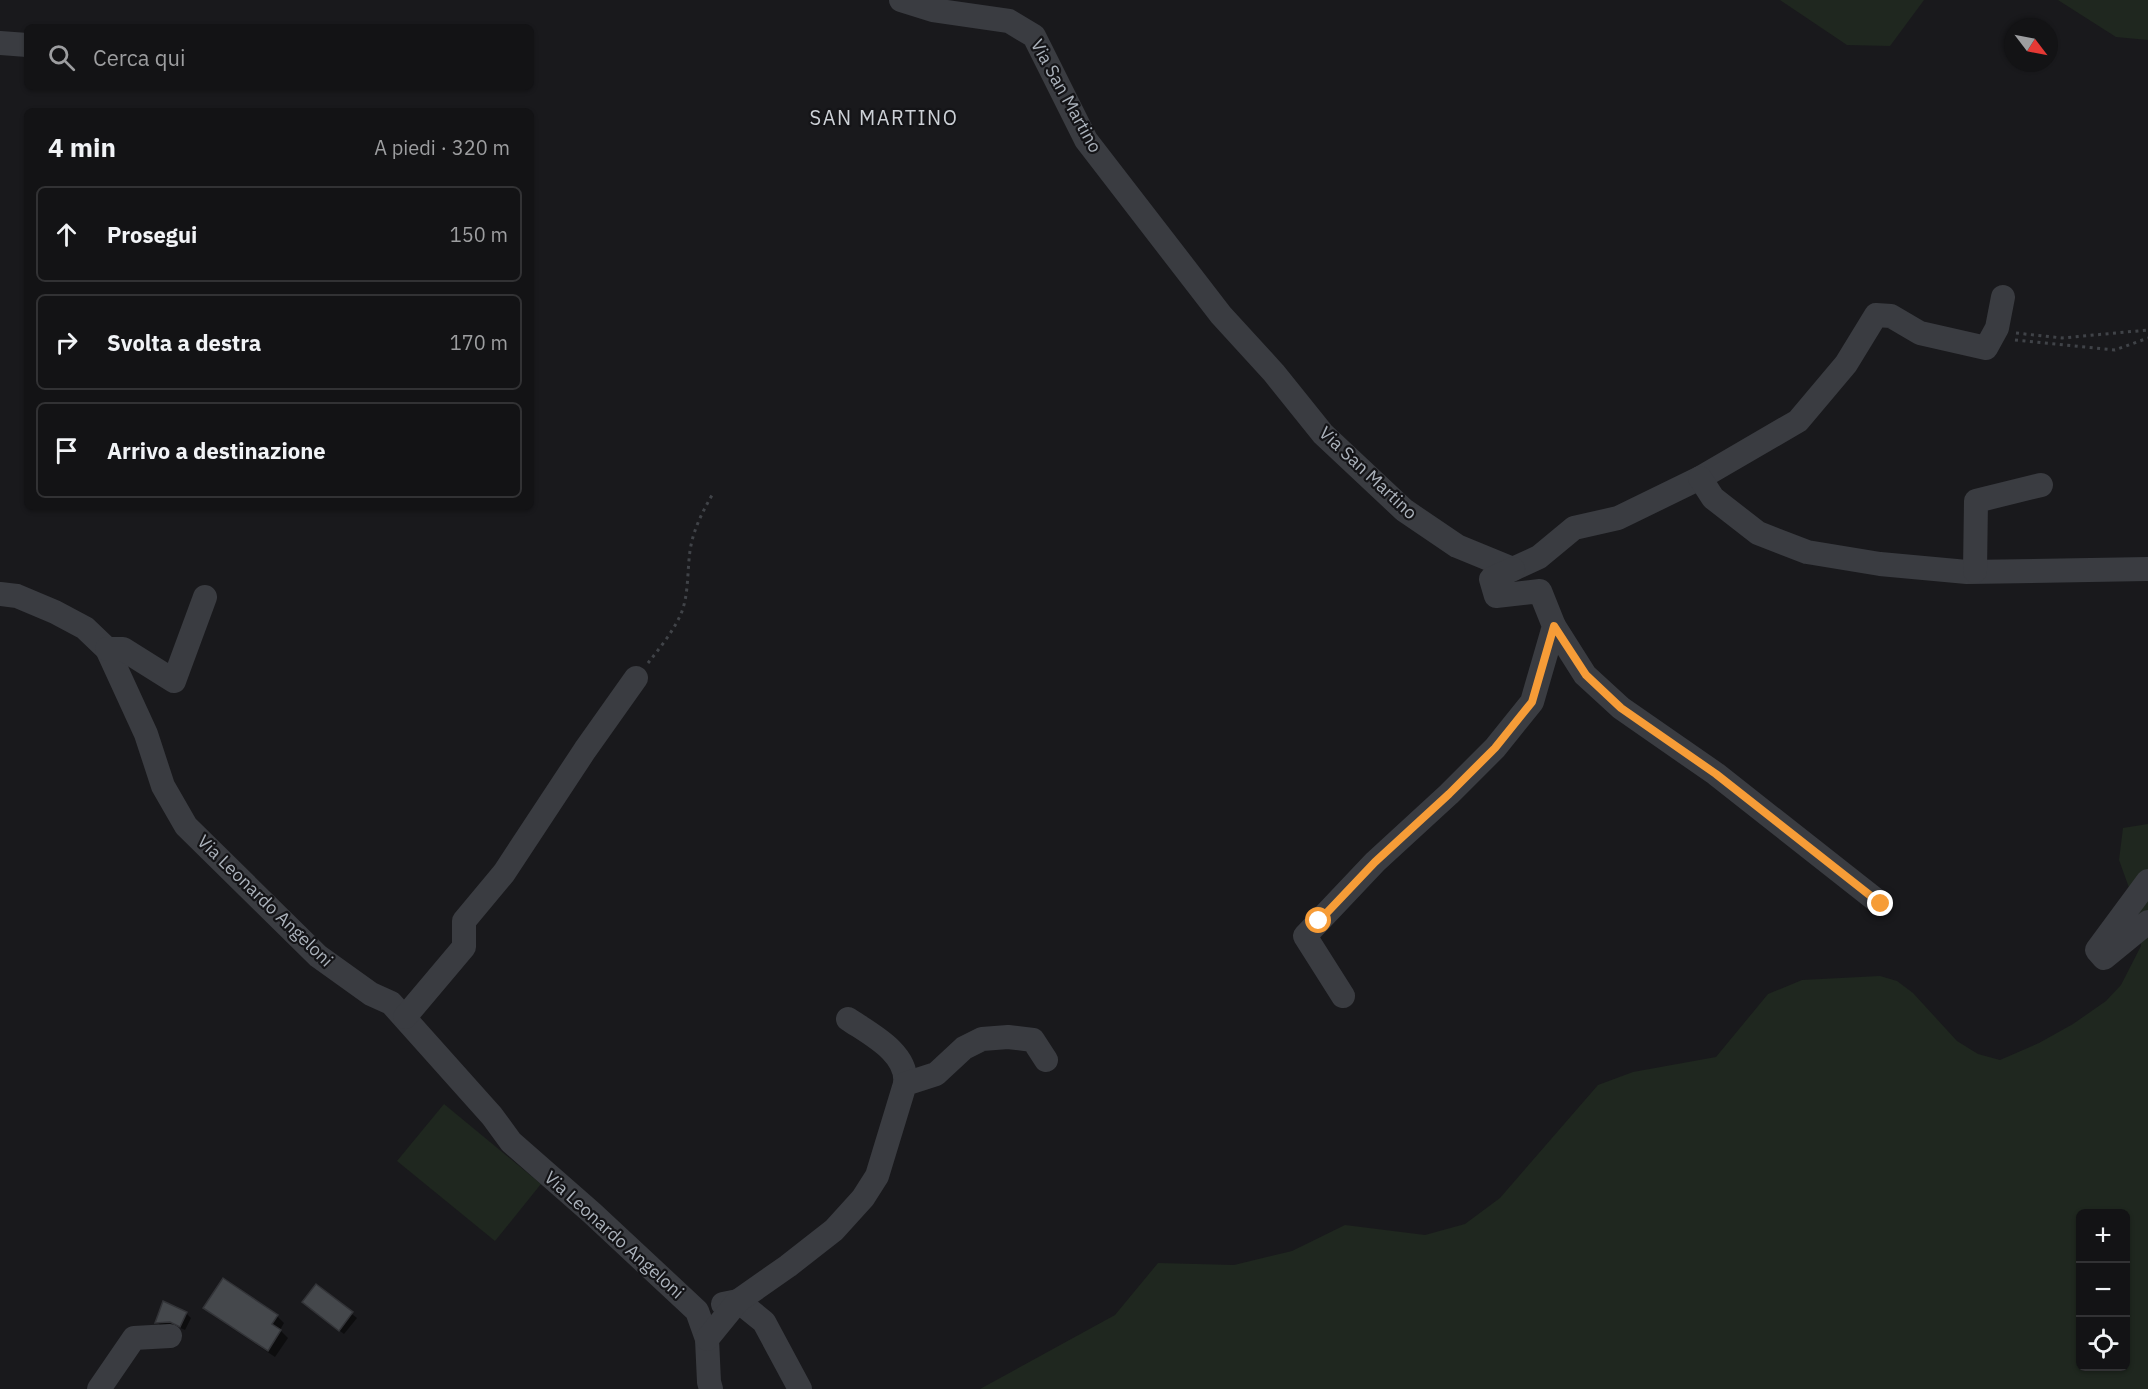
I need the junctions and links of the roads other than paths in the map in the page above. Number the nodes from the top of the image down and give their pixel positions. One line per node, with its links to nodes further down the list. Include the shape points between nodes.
1 (901, 0): 7 (street, Via San Martino, via 933,10 1010,21 1034,36 1086,140 1221,315 1275,373 1323,434 1404,510 1457,546)
2 (0, 43): 3 (street)
3 (24, 45)
4 (2003, 297): 5 (street, via 2005,334 1986,348 1920,333 1891,316 1876,315 1846,364 1798,421)
5 (1700, 478): 7 (street, via 1618,518 1574,528 1539,556); 9 (street, via 1713,498 1758,533 1807,552 1880,564)
6 (2041, 485): 9 (street, via 1976,501)
7 (1513, 569): 12 (street, via 1491,579 1496,596 1540,591)
8 (2148, 570): 9 (street)
9 (1975, 572)
10 (0, 594): 13 (street, Via Leonardo Angeloni, via 17,596 56,612 85,628)
11 (205, 597): 13 (street, via 174,681 123,649)
12 (1554, 626): 16 (street, via 1586,675 1621,708 1716,774); 18 (street, via 1532,702 1449,794 1375,862 1305,936)
13 (107, 649): 19 (street, Via Leonardo Angeloni, via 147,734 163,786 186,826 318,956 371,994 391,1003)
14 (636, 678): 19 (street, via 504,873 464,921 464,947)
15 (2148, 881): 17 (street, via 2097,951 2104,958)
16 (1881, 904)
17 (2148, 922)
18 (1343, 996)
19 (405, 1017): 24 (street, Via Leonardo Angeloni, via 511,1142)
20 (848, 1019): 22 (street, via 897,1056 906,1074)
21 (1046, 1060): 22 (street, via 1033,1040 982,1039 964,1048 936,1074)
22 (905, 1084): 23 (street, via 877,1176 863,1198 834,1230)
23 (738, 1301): 24 (street); 26 (street); 29 (street, via 764,1322)
24 (698, 1311): 26 (street, Via Leonardo Angeloni)
25 (170, 1336): 27 (street, via 134,1338)
26 (707, 1339): 28 (street, Via Leonardo Angeloni)
27 (99, 1389)
28 (711, 1389)
29 (800, 1389)

